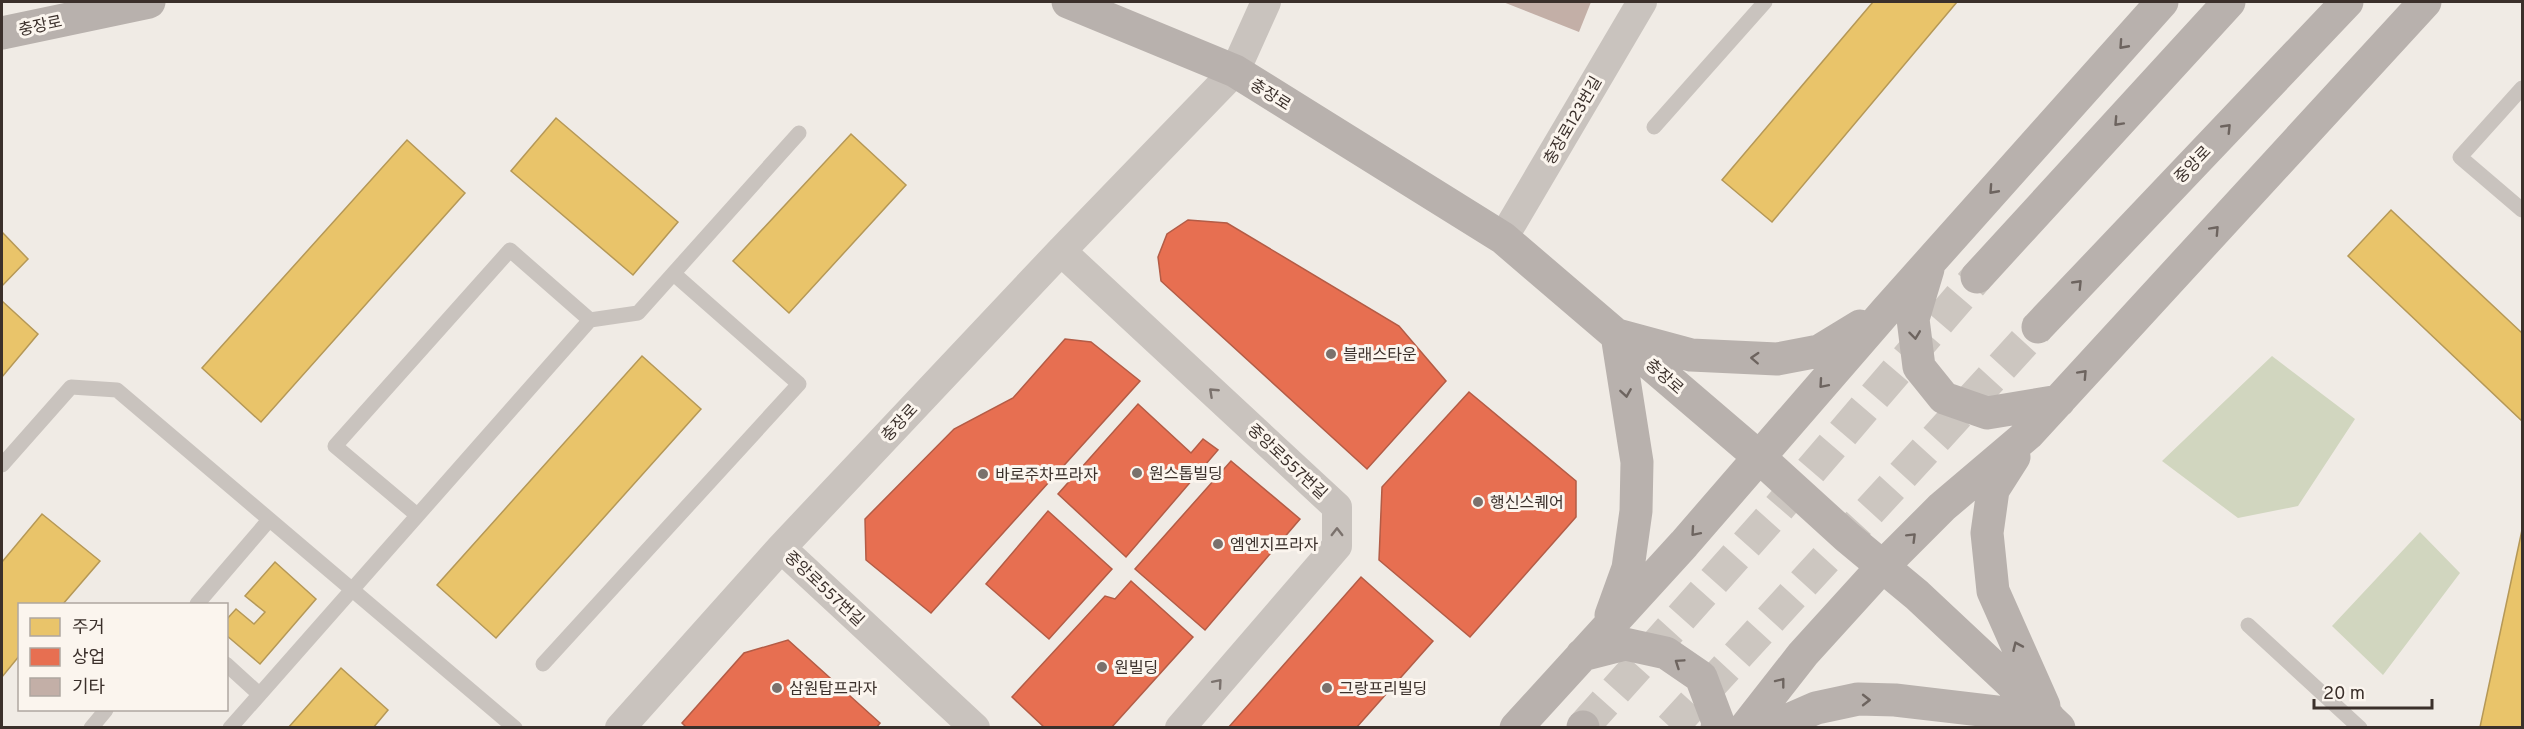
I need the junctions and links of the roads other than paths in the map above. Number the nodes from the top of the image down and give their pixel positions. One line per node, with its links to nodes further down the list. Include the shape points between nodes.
1 (149, 2): 10 (main road, 충장로)
2 (1068, 2): 11 (main road, 충장로)
3 (1266, 2): 11 (street)
4 (1642, 2): 16 (street, 충장로123번길)
5 (1765, 2): 13 (lane)
6 (2162, 2): 18 (main road, one-way to 18)
7 (2229, 2): 20 (main road, one-way to 20)
8 (2347, 2): 23 (main road, 중앙로, one-way to 8)
9 (2425, 2): 25 (main road, one-way to 9)
10 (2, 33)
11 (1235, 71): 16 (main road, 충장로); 17 (street, 충장로)
12 (2523, 88): 15 (lane, via 2460,158)
13 (1654, 127)
14 (799, 133): 19 (lane)
15 (2523, 210)
16 (1503, 238): 24 (main road, 충장로)
17 (1061, 251): 31 (street, 충장로); 48 (street, 중앙로557번길, one-way to 17, via 1337,546 1337,507)
18 (1932, 259): 21 (main road); 25 (main road, one-way to 25, via 1913,319 1919,367 1944,398 1987,413)
19 (674, 274): 22 (lane, via 638,314); 38 (lane, via 799,384)
20 (1977, 277)
21 (1886, 310): 24 (main road, one-way to 24, via 1819,351 1778,359 1691,355); 27 (main road, one-way to 27)
22 (590, 320): 29 (lane); 29 (lane, via 510,250 335,446)
23 (2038, 327)
24 (1617, 335): 27 (main road, 충장로); 36 (main road, one-way to 36, via 1637,462 1636,512 1628,568)
25 (2059, 401): 26 (main road)
26 (2028, 434): 32 (main road, one-way to 26, via 1942,507); 42 (main road, one-way to 26, via 1993,591 1987,534 1993,490)
27 (1759, 457): 32 (main road, 충장로); 36 (main road, one-way to 36)
28 (2, 465): 30 (lane, via 71,387 117,390)
29 (417, 515): 33 (lane)
30 (269, 520): 33 (lane); 34 (lane)
31 (781, 548): 46 (street, 충장로); 47 (street, 중앙로557번길)
32 (1883, 566): 42 (main road, 충장로); 51 (main road, one-way to 32, via 1803,654)
33 (351, 590): 40 (lane); 45 (lane)
34 (197, 603)
35 (2248, 625): 53 (lane)
36 (1606, 628): 37 (main road)
37 (1582, 655): 49 (main road); 50 (main road, one-way to 37, via 1701,677 1666,653 1625,644)
38 (543, 664)
39 (228, 666): 40 (lane)
40 (259, 694): 44 (lane)
41 (105, 711): 43 (lane)
42 (2054, 723): 52 (main road, one-way to 42, via 1816,708 1858,699 1895,700)
43 (91, 728)
44 (230, 728)
45 (515, 728)
46 (620, 728)
47 (975, 728)
48 (1180, 728)
49 (1516, 728)
50 (1717, 728)
51 (1745, 728)
52 (1770, 728)
53 (2360, 728)

